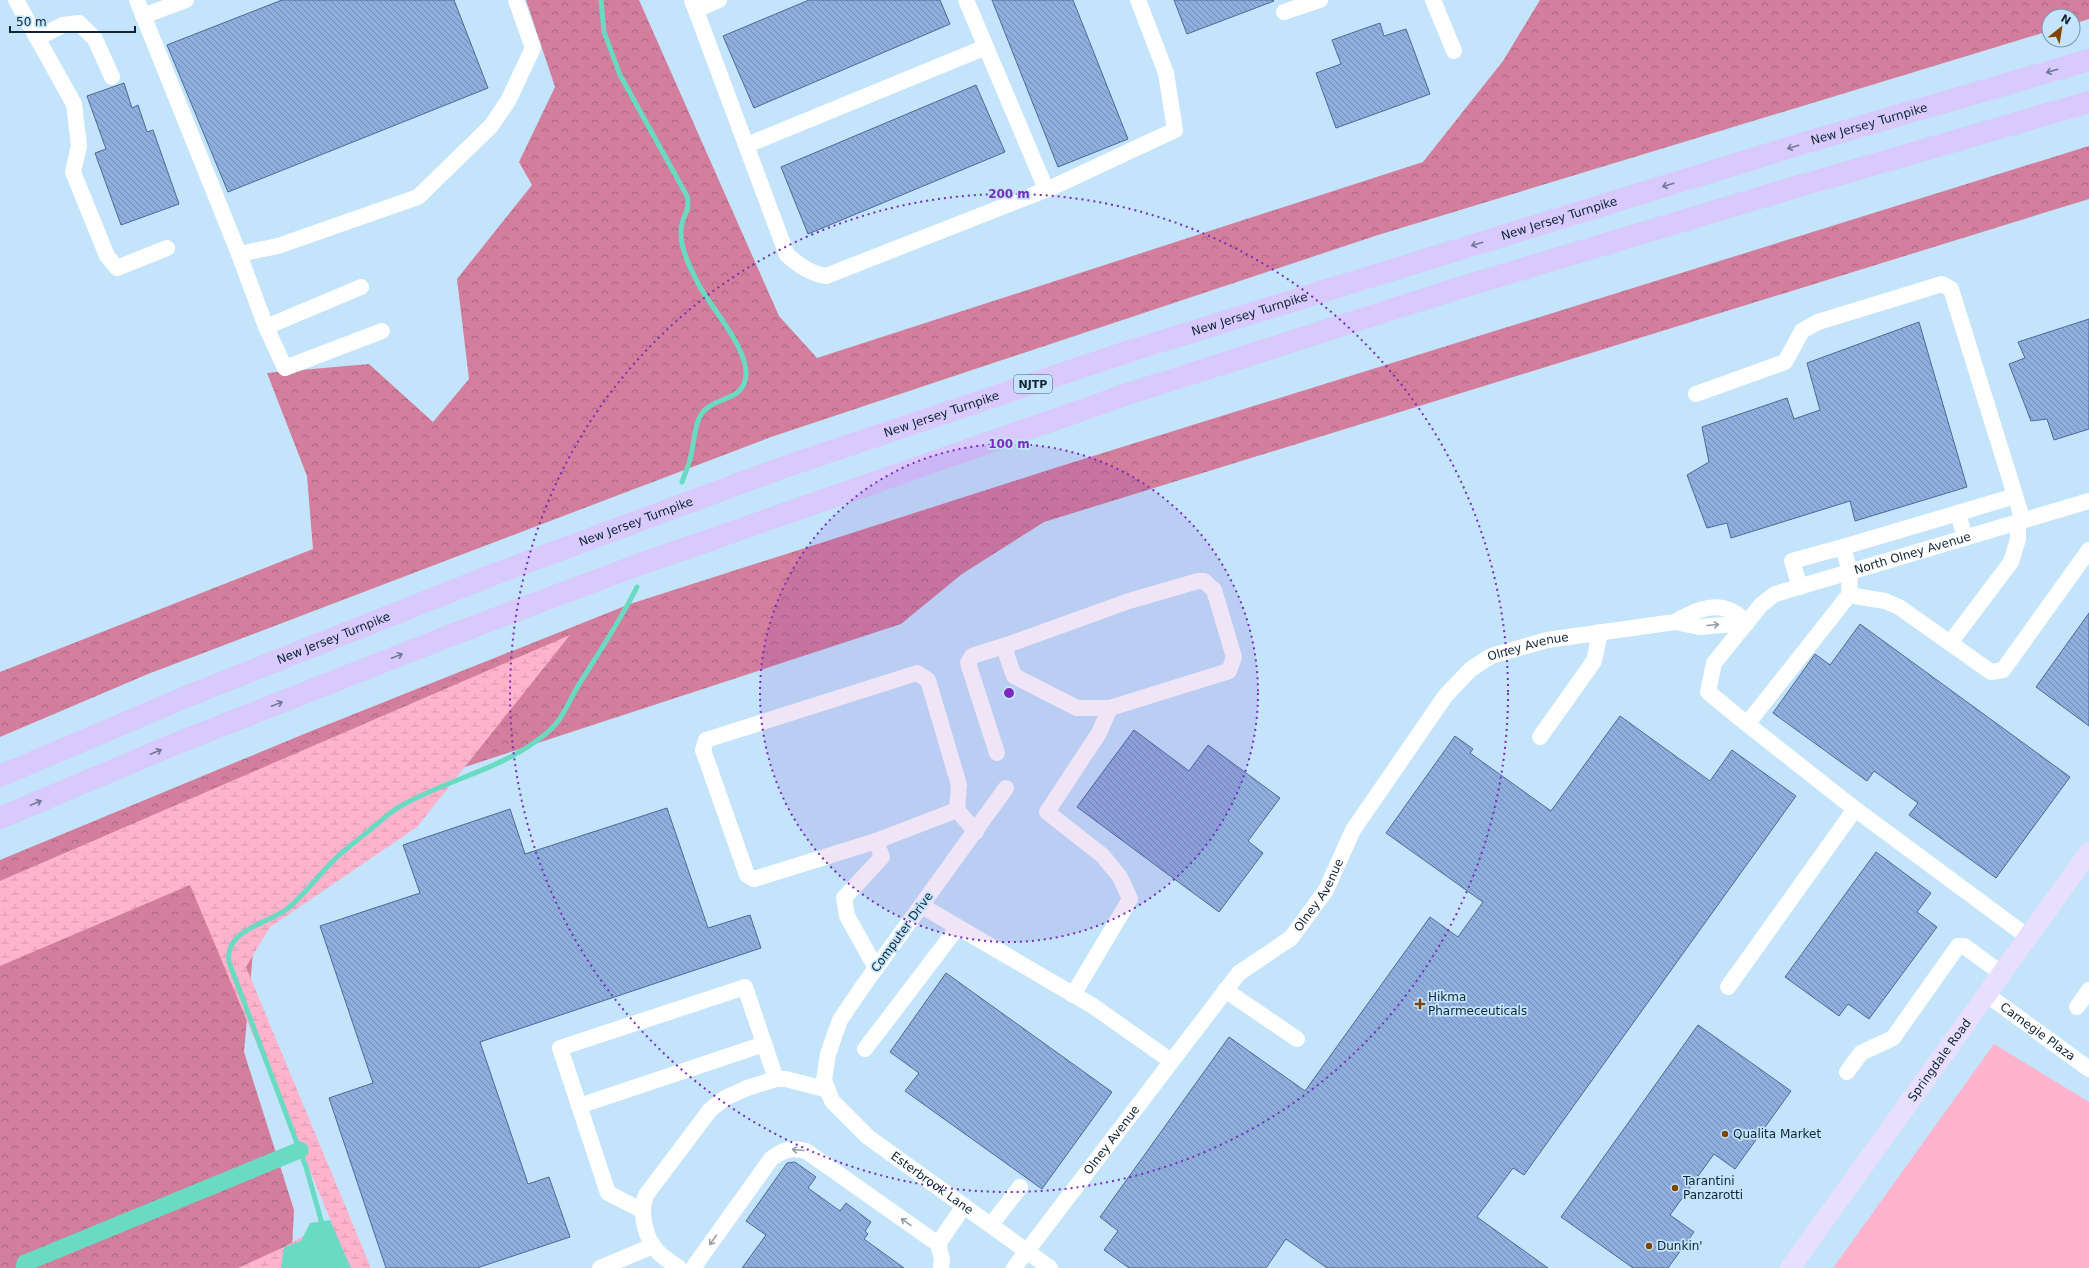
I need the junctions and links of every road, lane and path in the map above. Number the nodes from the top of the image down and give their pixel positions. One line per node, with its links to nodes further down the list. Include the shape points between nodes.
1 (16, 0): 13 (street)
2 (137, 0): 12 (street)
3 (186, 0): 12 (street)
4 (516, 0): 22 (street, via 533,48 508,100 491,126 418,197 278,246)
5 (719, 0): 10 (street)
6 (966, 0): 14 (street)
7 (1138, 0): 20 (street, via 1166,73 1175,130)
8 (1320, 0): 11 (street)
9 (1433, 0): 15 (street)
10 (694, 5): 19 (street)
11 (1284, 12)
12 (143, 16): 22 (street)
13 (37, 38): 17 (street, via 63,25 79,23 95,40); 21 (street, via 74,104 79,146 73,172 107,256 117,268)
14 (986, 48): 19 (street); 20 (street)
15 (1454, 51)
16 (2089, 60): 45 (highway, New Jersey Turnpike / NJTP, one-way to 45, via 1796,146 1133,350 787,466 495,574 188,696)
17 (112, 77)
18 (2089, 102): 49 (highway, one-way to 18, via 170,746 468,628 635,566 1131,393 1466,286)
19 (747, 145): 20 (street, via 787,255 801,267 826,276)
20 (1046, 189)
21 (167, 248)
22 (239, 254): 24 (street)
23 (361, 287): 24 (street)
24 (266, 327): 25 (street, via 285,368)
25 (382, 331)
26 (1696, 394): 27 (street, via 1785,362 1802,332 1818,322 1942,284 1951,289)
27 (2016, 496): 29 (street); 30 (street)
28 (2089, 501): 30 (street, North Olney Avenue)
29 (1958, 513): 31 (street); 32 (street)
30 (2021, 522): 31 (street, North Olney Avenue); 39 (street, via 2011,562)
31 (1965, 538): 34 (street, North Olney Avenue)
32 (1843, 547): 34 (street); 35 (street, via 1792,561)
33 (2089, 550): 39 (street, via 2003,670 1991,672)
34 (1850, 572): 35 (street, North Olney Avenue); 36 (street)
35 (1800, 587): 37 (street, North Olney Avenue, via 1775,594)
36 (1849, 595): 39 (street, via 1885,601 1899,607); 42 (street)
37 (1747, 623): 38 (street, Olney Avenue, via 1699,627 1675,622); 42 (street, North Olney Avenue, via 1714,663 1708,692)
38 (1600, 632): 43 (street, via 1594,661); 59 (street, Olney Avenue, via 1541,641 1491,656 1471,669 1446,695 1353,830 1326,890 1291,938 1239,973)
39 (1950, 643)
40 (1007, 644): 41 (street, via 1006,654 1014,676 1077,708); 41 (street, via 1129,601 1204,581 1214,590 1234,658 1229,671); 44 (street, via 972,656 968,663)
41 (1110, 708): 62 (street, via 1099,733 1047,812 1103,856 1120,876 1130,899)
42 (1747, 724): 47 (street)
43 (1540, 737)
44 (997, 753)
45 (0, 776)
46 (1006, 788): 50 (street, Computer Drive)
47 (1855, 809): 55 (street); 58 (street)
48 (958, 810): 50 (street); 51 (street); 51 (street, via 959,785 928,680 917,674 706,740 703,750 747,875 754,879)
49 (0, 818)
50 (976, 832): 53 (street, Computer Drive)
51 (876, 841): 56 (street, via 882,857 844,898 847,916)
52 (2089, 852): 55 (main road, Springdale Road)
53 (922, 906): 54 (street); 56 (street, Computer Drive)
54 (958, 927): 62 (street); 66 (street)
55 (2028, 937): 57 (main road, Springdale Road)
56 (876, 968): 71 (street, Computer Drive, via 840,1020 828,1054 824,1080)
57 (2001, 973): 61 (main road, Springdale Road); 69 (street, via 1964,946 1958,946 1893,1038 1861,1053)
58 (1728, 987)
59 (1225, 990): 64 (street); 67 (street, Olney Avenue)
60 (2089, 990): 63 (street)
61 (1986, 994): 68 (street, Carnegie Plaza); 86 (main road, Springdale Road)
62 (1073, 995): 67 (street, via 1093,1006)
63 (2077, 1007)
64 (1297, 1040)
65 (764, 1044): 70 (street); 72 (street); 72 (street, via 745,986 560,1048)
66 (865, 1049)
67 (1171, 1062): 79 (street, Olney Avenue)
68 (2089, 1069)
69 (1847, 1072)
70 (776, 1079): 71 (street); 75 (street, via 725,1098 710,1110 646,1195)
71 (827, 1089): 74 (street, Esterbrook Lane, via 832,1101 868,1137)
72 (579, 1106): 75 (street, via 608,1193)
73 (1020, 1187): 76 (street)
74 (964, 1206): 76 (street, Esterbrook Lane); 77 (street)
75 (641, 1210): 78 (street)
76 (991, 1226): 79 (street, Esterbrook Lane)
77 (938, 1244): 82 (street, one-way to 82, via 806,1151 785,1150 770,1159); 83 (street, via 942,1259)
78 (653, 1246): 80 (street); 81 (street)
79 (1027, 1252): 84 (street, Olney Avenue); 85 (street, Esterbrook Lane)
80 (600, 1268)
81 (679, 1268)
82 (693, 1268)
83 (941, 1268)
84 (1014, 1268)
85 (1050, 1268)
86 (1790, 1268)

